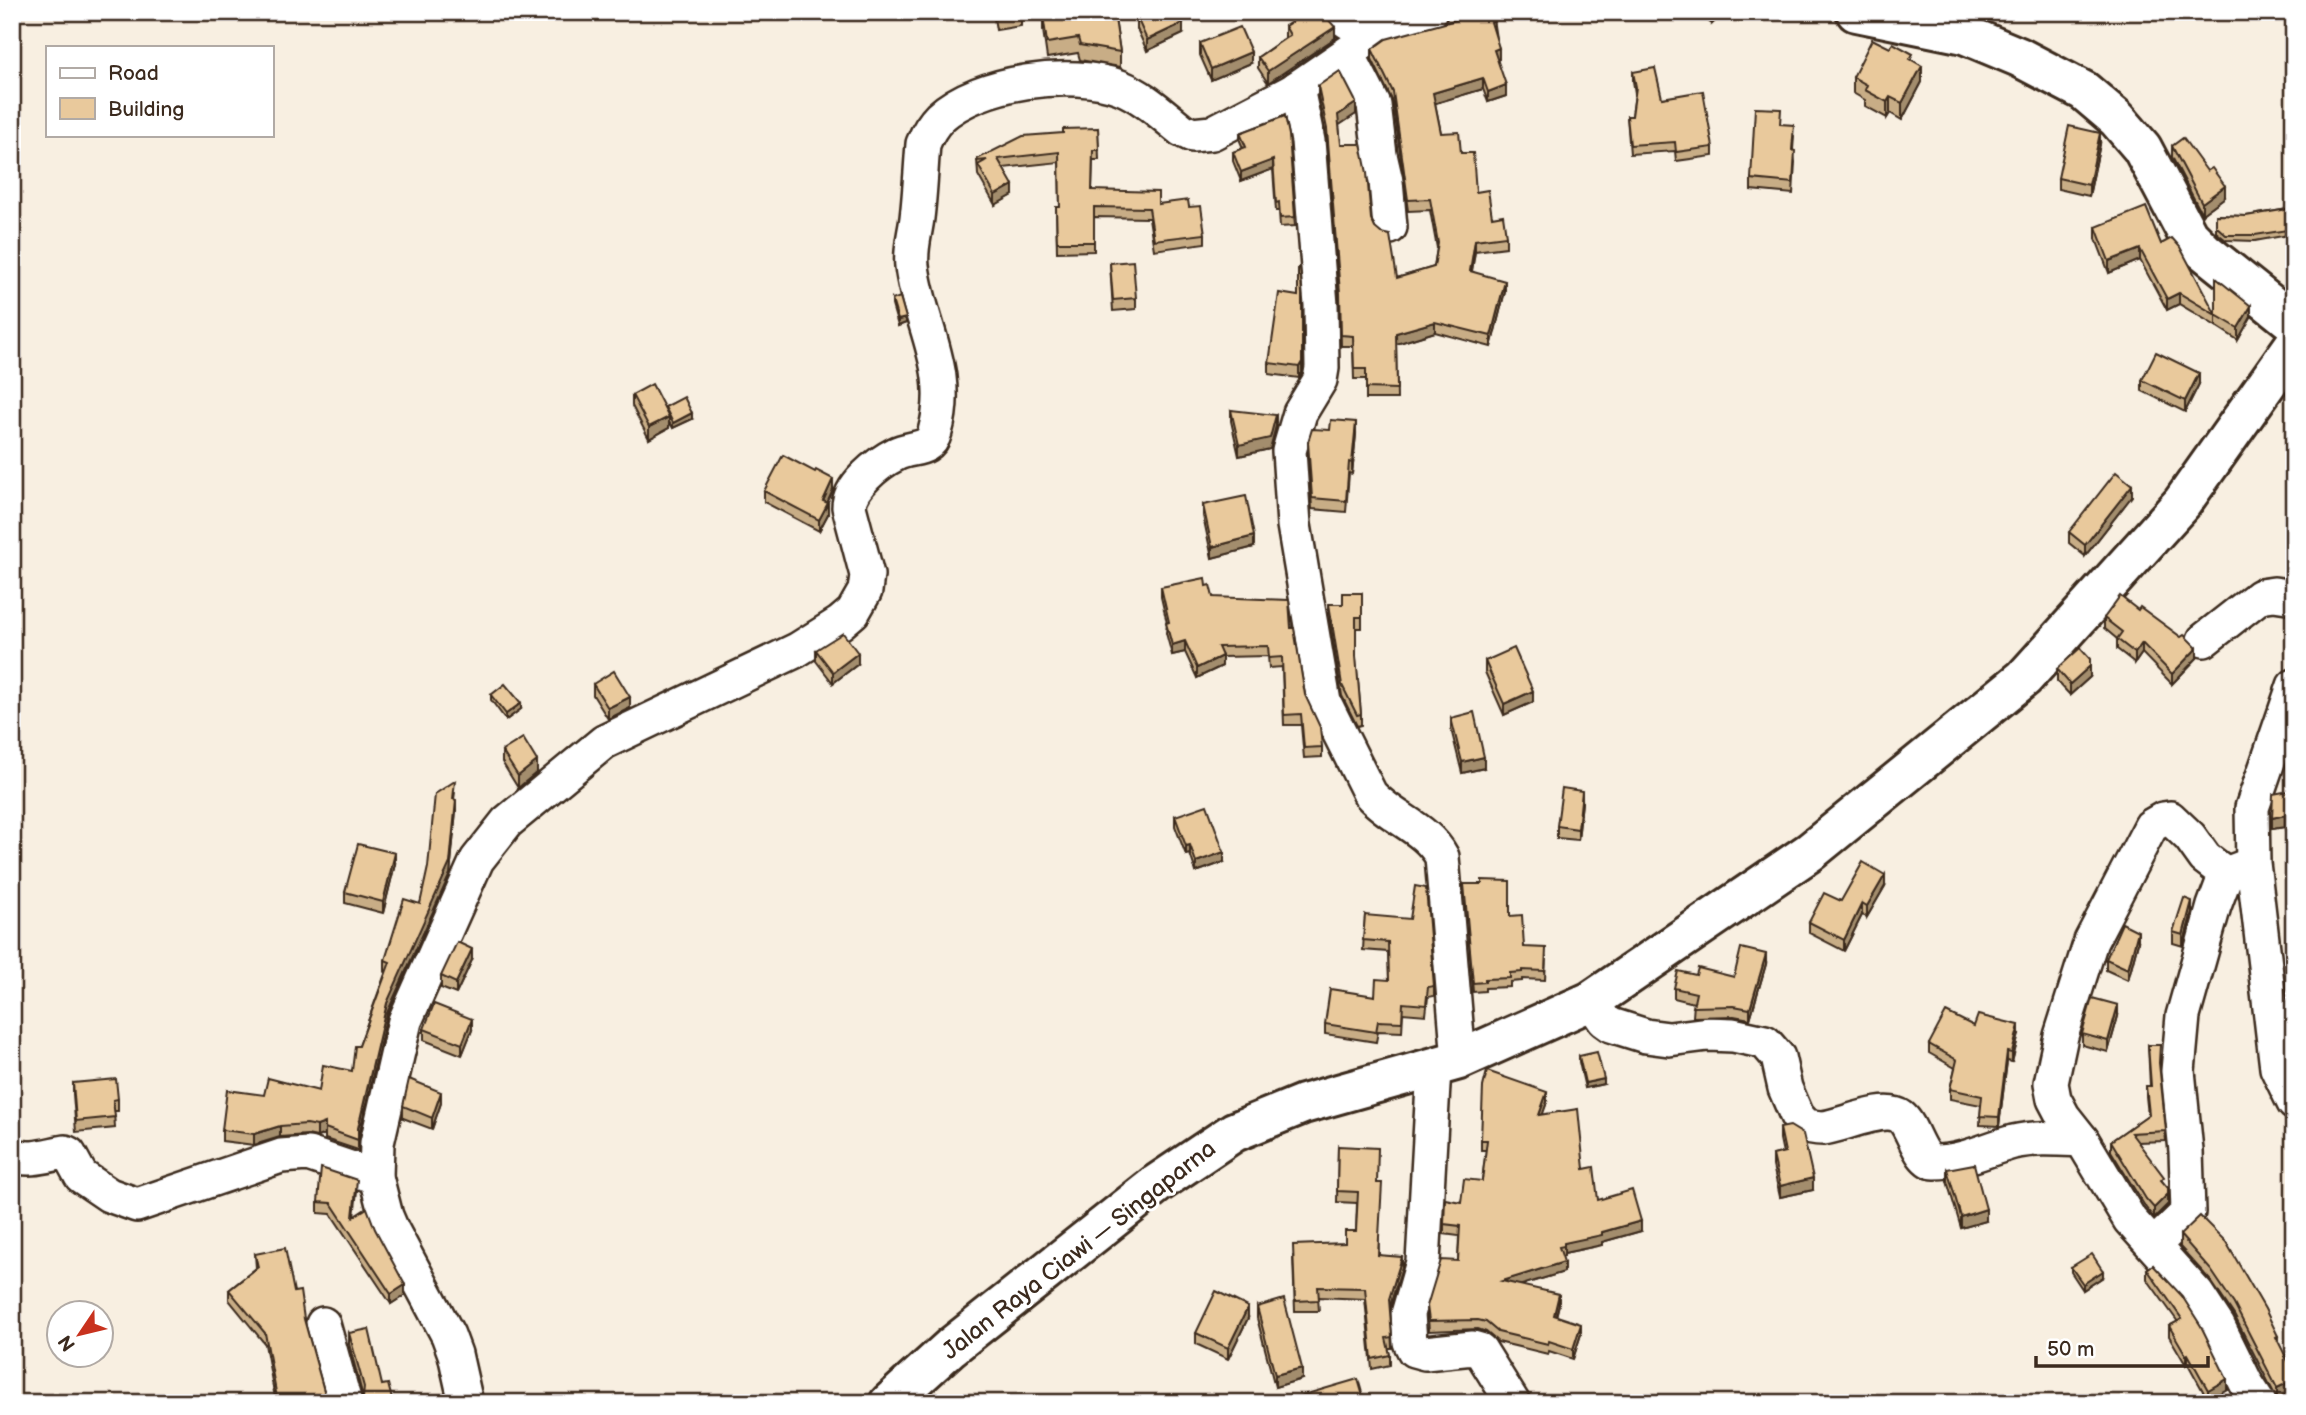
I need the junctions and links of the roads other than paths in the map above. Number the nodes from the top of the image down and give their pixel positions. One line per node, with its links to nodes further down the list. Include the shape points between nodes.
1 (1340, 12): 4 (main road, via 1362,26)
2 (1427, 12): 4 (main road)
3 (1856, 12): 8 (main road, via 1964,34 2084,91 2142,148 2188,235)
4 (1381, 30): 5 (street)
5 (1348, 54): 6 (street); 7 (street, via 1374,105)
6 (1297, 88): 15 (street, via 1308,141 1322,331 1320,380 1300,414 1289,451 1294,525 1325,707 1370,794 1429,839 1442,858); 19 (street, via 1201,135 1182,130 1137,96 1110,84 1059,78 984,92 939,118 923,144 911,253 941,386 940,411 931,442 896,454 856,485 849,498 867,575 865,592 840,623 797,650 604,742 489,843 405,1021 377,1143)
7 (1390, 227)
8 (2294, 323)
9 (2294, 345): 14 (main road, Jalan Raya Ciawi — Singaparna, via 2182,503 2024,678 1811,852)
10 (2294, 597): 11 (street, via 2260,596)
11 (2204, 640)
12 (2294, 686): 13 (street, via 2252,808)
13 (2239, 869): 16 (street, via 2277,1068); 17 (street, via 2205,858 2170,818 2151,826 2141,842 2091,941 2051,1083 2063,1116); 20 (street, via 2214,906 2183,1016 2179,1071 2188,1212)
14 (1591, 1001): 15 (main road, Jalan Raya Ciawi — Singaparna); 17 (street, via 1611,1025 1646,1036 1733,1035 1765,1042 1778,1057 1785,1088 1797,1116 1807,1126 1822,1128 1895,1114 1908,1126 1924,1156 1935,1162 2036,1138)
15 (1447, 1064): 24 (main road, Jalan Raya Ciawi — Singaparna, via 1303,1104 1234,1132 1158,1183 951,1347); 25 (street, via 1423,1262 1408,1314 1410,1342 1414,1350 1425,1353 1480,1350)
16 (2294, 1103)
17 (2082, 1140): 20 (street, via 2130,1220)
18 (12, 1155): 19 (street, via 33,1158 65,1152 81,1176 108,1195 137,1205 281,1156 308,1154)
19 (376, 1177): 23 (street, via 392,1230 448,1335)
20 (2154, 1245): 26 (street, via 2197,1294)
21 (323, 1324): 22 (street)
22 (345, 1403)
23 (466, 1403)
24 (889, 1403)
25 (1513, 1403)
26 (2259, 1403)

